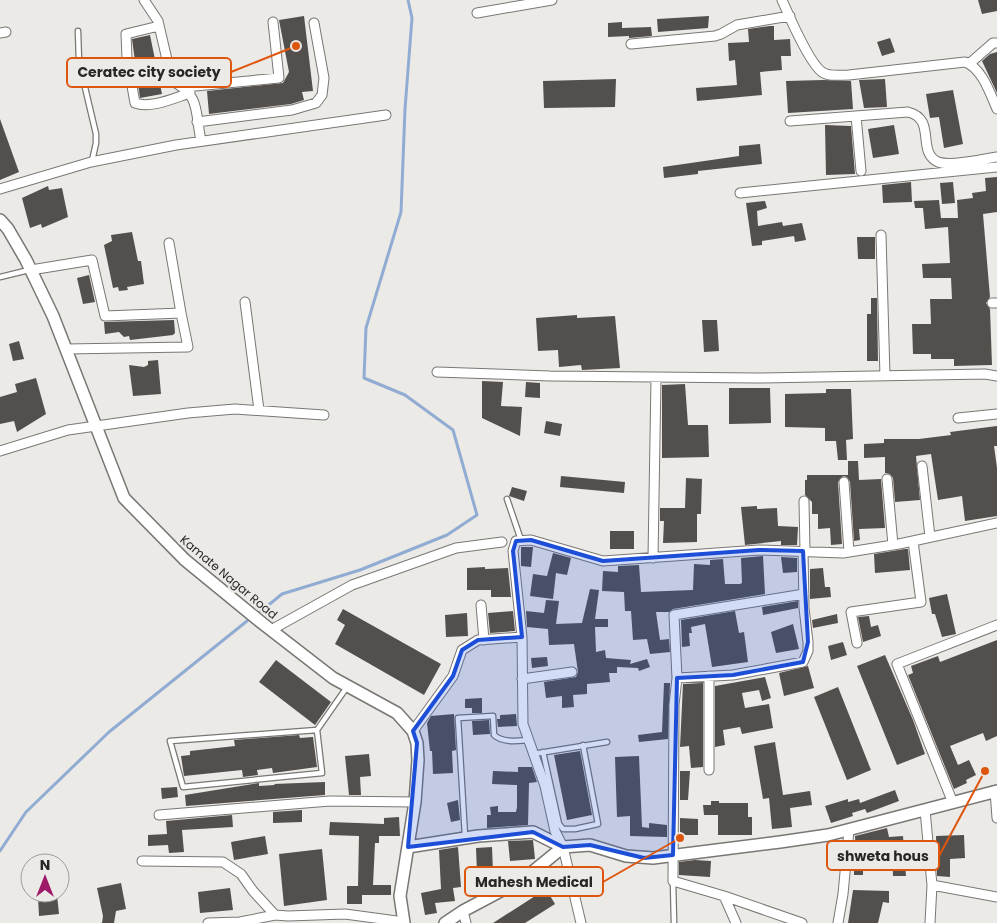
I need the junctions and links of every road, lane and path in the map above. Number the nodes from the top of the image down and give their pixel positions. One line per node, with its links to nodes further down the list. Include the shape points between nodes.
1 (144, 0): 8 (street)
2 (552, 0): 4 (street)
3 (782, 0): 5 (street)
4 (477, 13)
5 (790, 16): 11 (street, via 737,25 714,36); 12 (street, via 813,63 831,75 954,62)
6 (274, 22): 13 (street, via 279,78)
7 (314, 23): 18 (street, via 324,78 322,95 316,103 292,110)
8 (159, 26): 13 (street, via 172,81); 13 (street, via 126,34 135,102 142,105 155,103)
9 (78, 32): 21 (lane, via 79,62 96,134)
10 (997, 43): 12 (street)
11 (631, 44)
12 (969, 64): 14 (street, via 982,77)
13 (188, 90): 18 (street, via 194,98)
14 (997, 109)
15 (386, 115): 19 (street)
16 (856, 116): 17 (street); 20 (street, via 916,114 923,122 928,150 939,162); 23 (street)
17 (790, 121)
18 (197, 122): 19 (street)
19 (201, 142): 21 (street)
20 (997, 157)
21 (91, 162): 24 (street)
22 (997, 167): 25 (street)
23 (860, 170)
24 (0, 189)
25 (740, 193)
26 (0, 220): 29 (street, Kamate Nagar Road)
27 (882, 235): 35 (street)
28 (169, 243): 32 (street)
29 (31, 270): 30 (lane); 32 (street, via 92,260 105,316); 33 (street, Kamate Nagar Road)
30 (0, 277)
31 (245, 302): 38 (street)
32 (181, 313): 33 (street, via 188,347)
33 (66, 349): 42 (street, Kamate Nagar Road)
34 (438, 372): 37 (street)
35 (885, 376): 36 (street); 37 (street)
36 (997, 376)
37 (656, 378): 57 (street)
38 (259, 410): 40 (street); 42 (street, via 198,412)
39 (997, 414): 41 (street)
40 (324, 415)
41 (958, 418)
42 (95, 425): 43 (street); 61 (street, Kamate Nagar Road, via 124,498 184,560)
43 (0, 451)
44 (922, 466): 50 (street)
45 (888, 479): 54 (street)
46 (844, 482): 56 (street)
47 (507, 500): 51 (lane)
48 (804, 501): 55 (street)
49 (997, 523): 50 (street)
50 (930, 537): 52 (street)
51 (521, 540): 57 (street, via 603,561); 62 (street, via 516,541 512,551)
52 (913, 541): 54 (street); 64 (street, via 921,602 851,612)
53 (502, 542): 61 (street, via 456,548 352,585)
54 (894, 545): 56 (street)
55 (804, 551): 56 (street); 57 (street, via 758,550); 58 (street)
56 (849, 552)
57 (653, 558)
58 (804, 594): 66 (street, via 808,651 802,662 733,675); 67 (street, via 674,615)
59 (481, 605): 63 (street)
60 (997, 626): 80 (street, via 896,664)
61 (271, 630): 69 (street, Kamate Nagar Road)
62 (522, 637): 63 (street); 68 (street)
63 (484, 640): 71 (street, via 473,642 462,650 453,676)
64 (857, 643)
65 (572, 672): 68 (street)
66 (709, 676): 67 (street); 77 (street)
67 (678, 678): 88 (street, via 674,705)
68 (522, 679): 72 (street, via 523,724)
69 (348, 686): 70 (lane); 71 (street, Kamate Nagar Road, via 396,713)
70 (317, 730): 70 (lane, via 322,773 183,787 170,741)
71 (413, 731): 79 (street, via 418,760)
72 (528, 740): 76 (street); 85 (lane, via 511,742 498,738 494,735 493,716 458,718)
73 (607, 742): 74 (lane)
74 (583, 745): 75 (lane); 75 (lane, via 598,824 575,829 563,829 559,824)
75 (543, 752): 76 (lane)
76 (533, 754): 87 (street, via 545,786 555,831)
77 (709, 770)
78 (996, 791): 80 (street); 83 (street)
79 (415, 802): 82 (street, via 330,801); 86 (street)
80 (953, 803): 81 (street)
81 (925, 810): 84 (street); 91 (street)
82 (159, 814)
83 (997, 818)
84 (849, 830): 88 (street); 104 (street, via 844,894)
85 (465, 838): 86 (street); 87 (street, via 533,832)
86 (408, 847): 96 (street, via 400,896)
87 (563, 847): 88 (street, via 590,845 604,851 644,858); 94 (street, via 525,878); 100 (street)
88 (673, 855): 90 (street)
89 (142, 861): 95 (street, via 223,862 241,874)
90 (673, 882): 92 (street); 101 (lane)
91 (932, 885): 93 (street); 105 (street)
92 (724, 896): 102 (street); 103 (street)
93 (997, 897)
94 (463, 911): 98 (street); 99 (street)
95 (275, 915): 96 (street, via 346,914); 97 (street, via 240,922)
96 (404, 922)
97 (208, 923)
98 (445, 923)
99 (466, 923)
100 (581, 923)
101 (674, 923)
102 (736, 923)
103 (802, 923)
104 (838, 923)
105 (930, 923)

